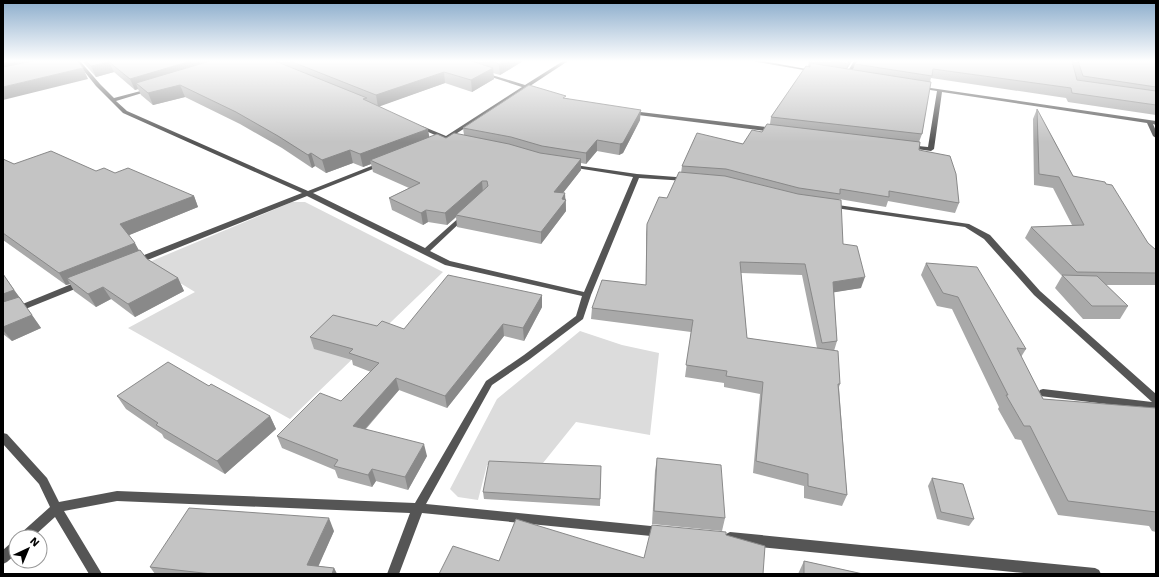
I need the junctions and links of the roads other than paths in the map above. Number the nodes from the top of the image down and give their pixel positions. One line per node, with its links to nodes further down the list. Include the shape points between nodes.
1 (102, 88): 8 (street)
2 (152, 88): 8 (street)
3 (526, 88): 15 (street)
4 (530, 88): 6 (street)
5 (928, 88): 7 (street)
6 (534, 89)
7 (940, 90): 10 (street); 17 (street, via 931,149)
8 (113, 100): 22 (street, via 126,112)
9 (623, 112): 13 (street)
10 (1149, 122): 11 (street); 14 (street)
11 (1156, 123)
12 (418, 126): 15 (street)
13 (780, 131)
14 (1156, 136)
15 (443, 140): 16 (street)
16 (468, 142)
17 (907, 146)
18 (388, 161): 22 (street)
19 (563, 164): 20 (street)
20 (637, 176): 21 (street); 28 (street)
21 (696, 180)
22 (307, 193): 25 (street); 26 (street)
23 (820, 205): 31 (street, via 967,225 987,237 1037,293)
24 (470, 211): 25 (street)
25 (425, 252): 28 (street, via 448,263)
26 (128, 265)
27 (91, 280): 29 (street)
28 (587, 295): 35 (street, via 580,317 528,358 489,384)
29 (3, 315)
30 (1043, 393): 32 (street)
31 (1156, 400)
32 (1156, 406)
33 (3, 437): 34 (street, via 43,481)
34 (56, 508): 35 (street, via 118,496); 36 (street); 39 (street)
35 (418, 508): 37 (street); 40 (street)
36 (34, 529)
37 (670, 532)
38 (717, 537): 41 (street)
39 (96, 574)
40 (393, 574)
41 (1095, 574)

